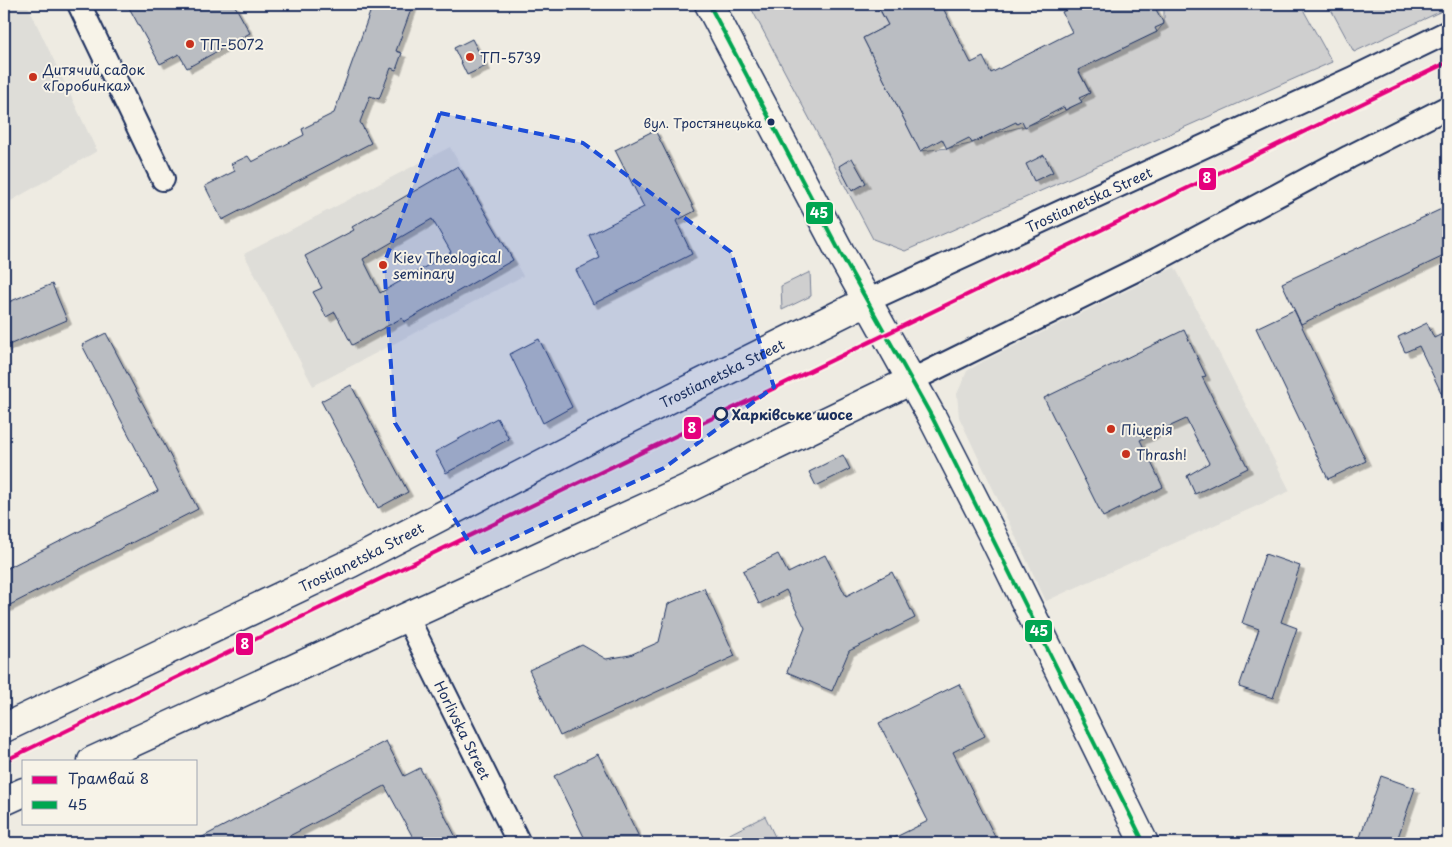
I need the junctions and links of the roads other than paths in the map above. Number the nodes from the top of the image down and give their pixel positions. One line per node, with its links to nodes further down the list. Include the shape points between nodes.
1 (79, 4): 5 (street)
2 (709, 4): 6 (main road)
3 (1448, 32): 6 (street, Trostianetska Street)
4 (1448, 107): 7 (street, via 1158,259)
5 (163, 179)
6 (867, 301): 7 (main road); 9 (main road, Trostianetska Street, via 611,428 343,567)
7 (912, 380): 8 (main road, via 684,490); 14 (main road, via 996,542)
8 (406, 617): 10 (main road); 13 (street, Horlivska Street)
9 (4, 728)
10 (94, 760)
11 (22, 793): 12 (main road)
12 (4, 801)
13 (519, 843)
14 (1144, 843)

